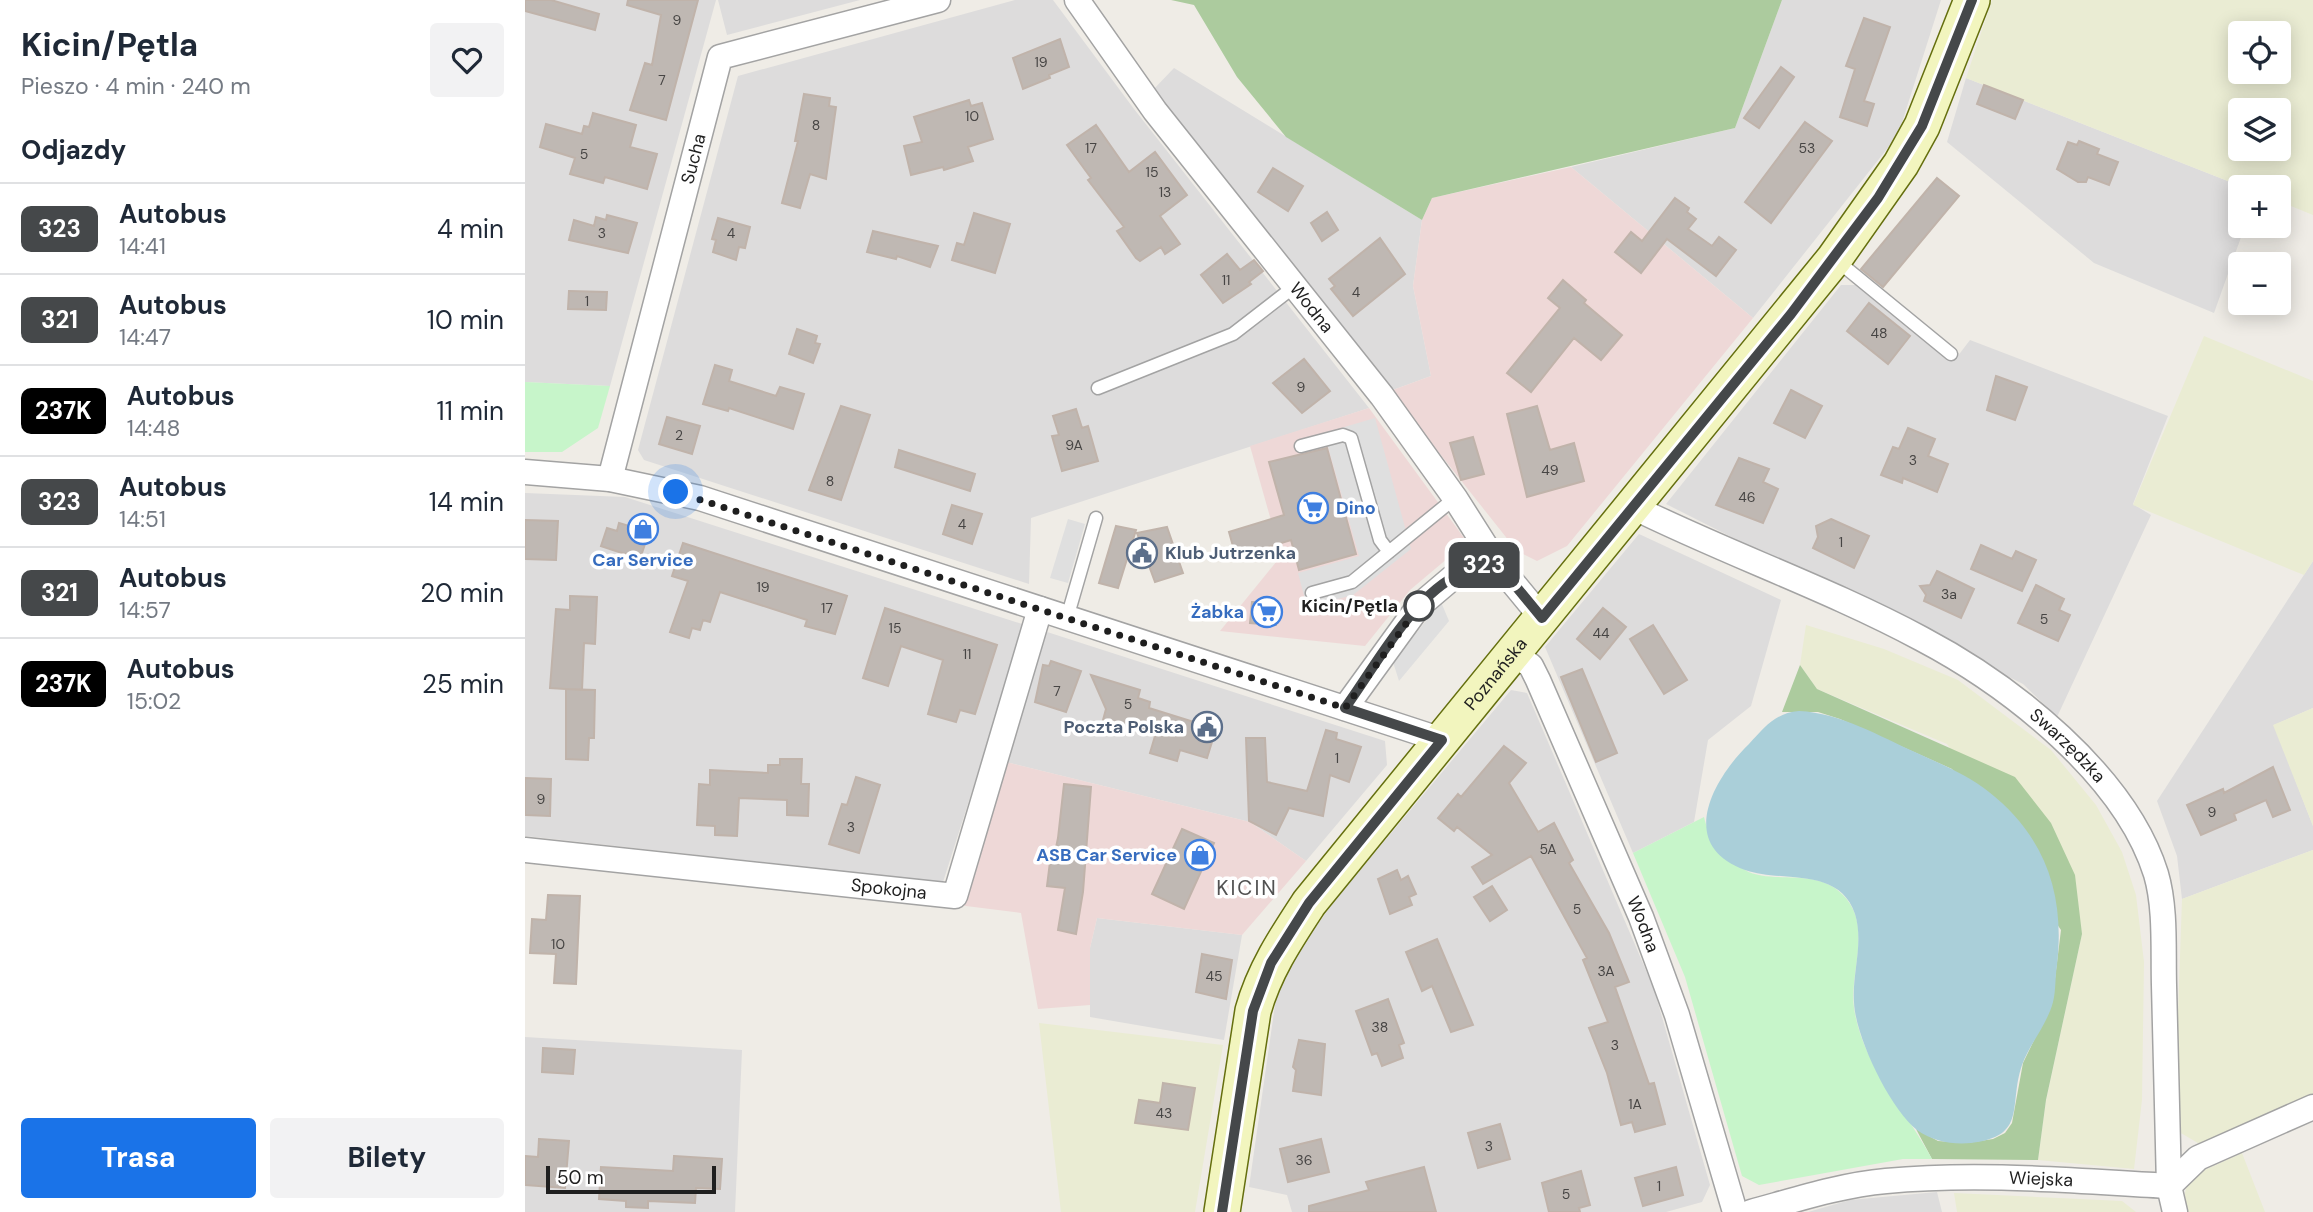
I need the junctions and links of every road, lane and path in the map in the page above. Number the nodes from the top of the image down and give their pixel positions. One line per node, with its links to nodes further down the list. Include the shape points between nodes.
1 (938, 0): 10 (street, Sucha, via 720,57)
2 (1077, 0): 5 (street, Wodna, via 1155,111)
3 (1972, 0): 4 (street, Poznańska, via 1922,126)
4 (1834, 259): 6 (lane); 12 (street, Poznańska)
5 (1294, 286): 7 (lane, via 1233,334); 11 (street, Wodna, via 1382,396)
6 (1951, 354)
7 (1098, 388)
8 (1301, 446): 14 (lane, via 1343,435 1351,438 1380,540)
9 (525, 472): 10 (street)
10 (610, 479): 17 (street, via 700,498)
11 (1455, 498): 14 (lane); 15 (street, Wodna)
12 (1633, 507): 19 (street, Poznańska); 25 (street, Swarzędzka, via 1923,639 2007,694 2104,780 2139,833 2156,876 2163,932)
13 (1096, 518): 18 (lane)
14 (1389, 552): 16 (lane, via 1352,582)
15 (1495, 561): 19 (street, Wodna); 21 (street, via 1452,578 1419,606)
16 (1312, 593)
17 (1040, 609): 18 (street); 23 (street, Spokojna, via 955,896)
18 (1067, 618): 21 (street)
19 (1542, 618): 20 (street, Poznańska)
20 (1514, 653): 22 (street, Poznańska); 27 (street, Wodna, via 1531,666 1538,680 1641,917 1677,1015)
21 (1345, 708): 22 (street)
22 (1442, 740): 26 (street, Poznańska, via 1309,903 1260,987)
23 (525, 850)
24 (2313, 1107): 25 (street, via 2198,1158)
25 (2169, 1186): 28 (street, Wiejska, via 1943,1177 1884,1181); 29 (street, Swarzędzka)
26 (1222, 1212)
27 (1735, 1212)
28 (1751, 1212)
29 (2175, 1212)

